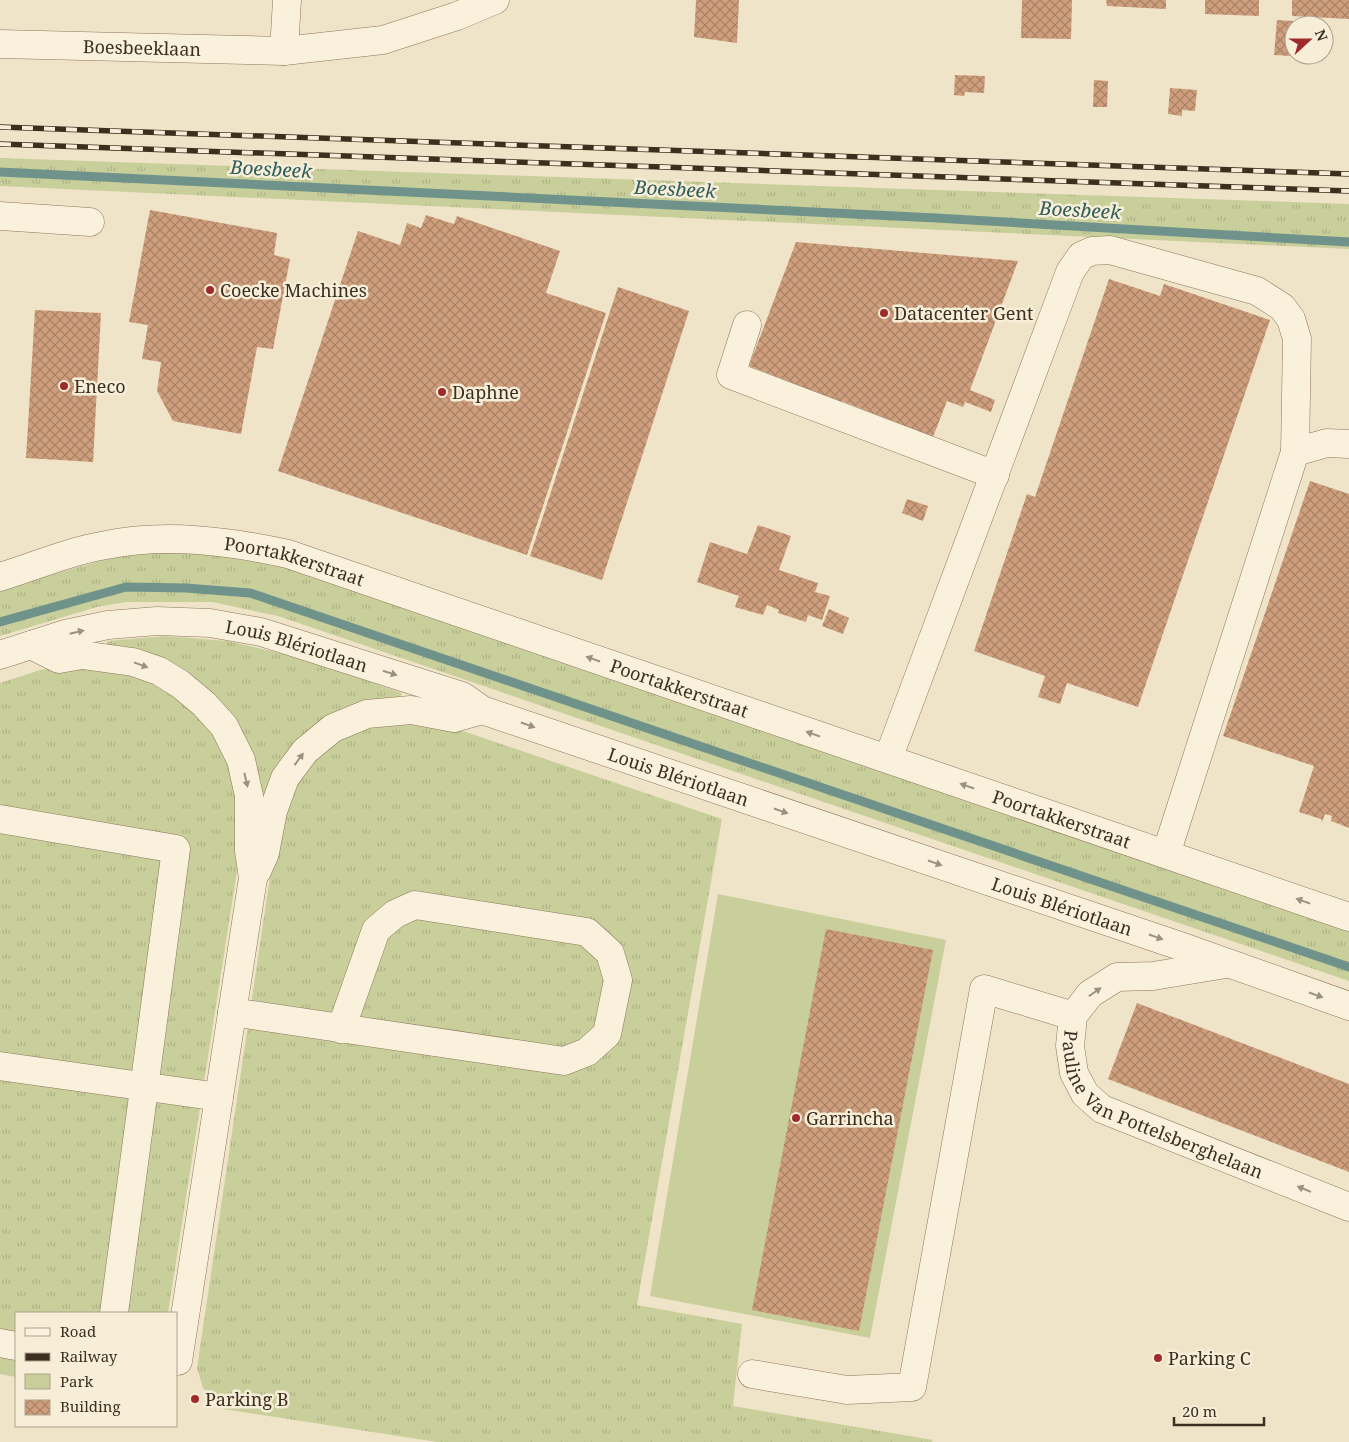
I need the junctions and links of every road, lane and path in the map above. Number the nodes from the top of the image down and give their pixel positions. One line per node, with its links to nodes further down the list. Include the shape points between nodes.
1 (287, 0): 4 (street)
2 (495, 0): 4 (street, Boesbeeklaan, via 383,40)
3 (0, 44): 4 (street, Boesbeeklaan)
4 (284, 50)
5 (0, 216): 6 (street)
6 (90, 222)
7 (747, 325): 10 (street, via 731,375)
8 (1349, 444): 9 (street, via 1327,443)
9 (1295, 452): 10 (street, via 1297,339 1291,320 1282,307 1257,291 1110,250 1092,251 1081,256 1070,272); 17 (street)
10 (995, 475): 15 (street)
11 (0, 577): 15 (street, Poortakkerstraat, one-way to 11, via 297,557 248,545 183,539 136,540 104,545)
12 (31, 645): 13 (street, Louis Blériotlaan); 14 (street, Louis Blériotlaan, one-way to 14, via 108,625 157,621 210,623 261,632 426,684 462,696); 18 (street, one-way to 18, via 59,659 82,655 134,662 159,671 204,704 224,726 241,760 249,796)
13 (0, 655)
14 (482, 710): 18 (street, one-way to 14, via 265,853 273,811 285,778 305,751 333,728 367,714 411,710 454,718); 20 (street, Louis Blériotlaan, one-way to 20, via 1170,942)
15 (888, 759): 17 (street, Poortakkerstraat, one-way to 15)
16 (0, 819): 26 (street, via 176,849)
17 (1166, 854): 19 (street, Poortakkerstraat, one-way to 17)
18 (253, 878): 22 (street)
19 (1349, 917)
20 (1226, 964): 21 (street, Louis Blériotlaan, one-way to 21); 23 (street, Pauline Van Pottelsberghelaan, one-way to 20, via 1090,994 1117,978 1153,976)
21 (1349, 1006)
22 (232, 1012): 24 (street); 27 (street)
23 (1073, 1016): 28 (street, Pauline Van Pottelsberghelaan, one-way to 23, via 1102,1108 1085,1094 1074,1073 1070,1046); 33 (street, via 984,990 912,1387 847,1390)
24 (341, 1029): 24 (street, via 564,1062 587,1052 607,1034 618,980 610,953 587,932 415,905 395,914 376,930)
25 (0, 1066): 26 (street)
26 (144, 1088): 27 (street); 29 (street)
27 (219, 1097): 32 (street)
28 (1349, 1207)
29 (114, 1312)
30 (0, 1343): 31 (street)
31 (15, 1346)
32 (178, 1361)
33 (752, 1374)

